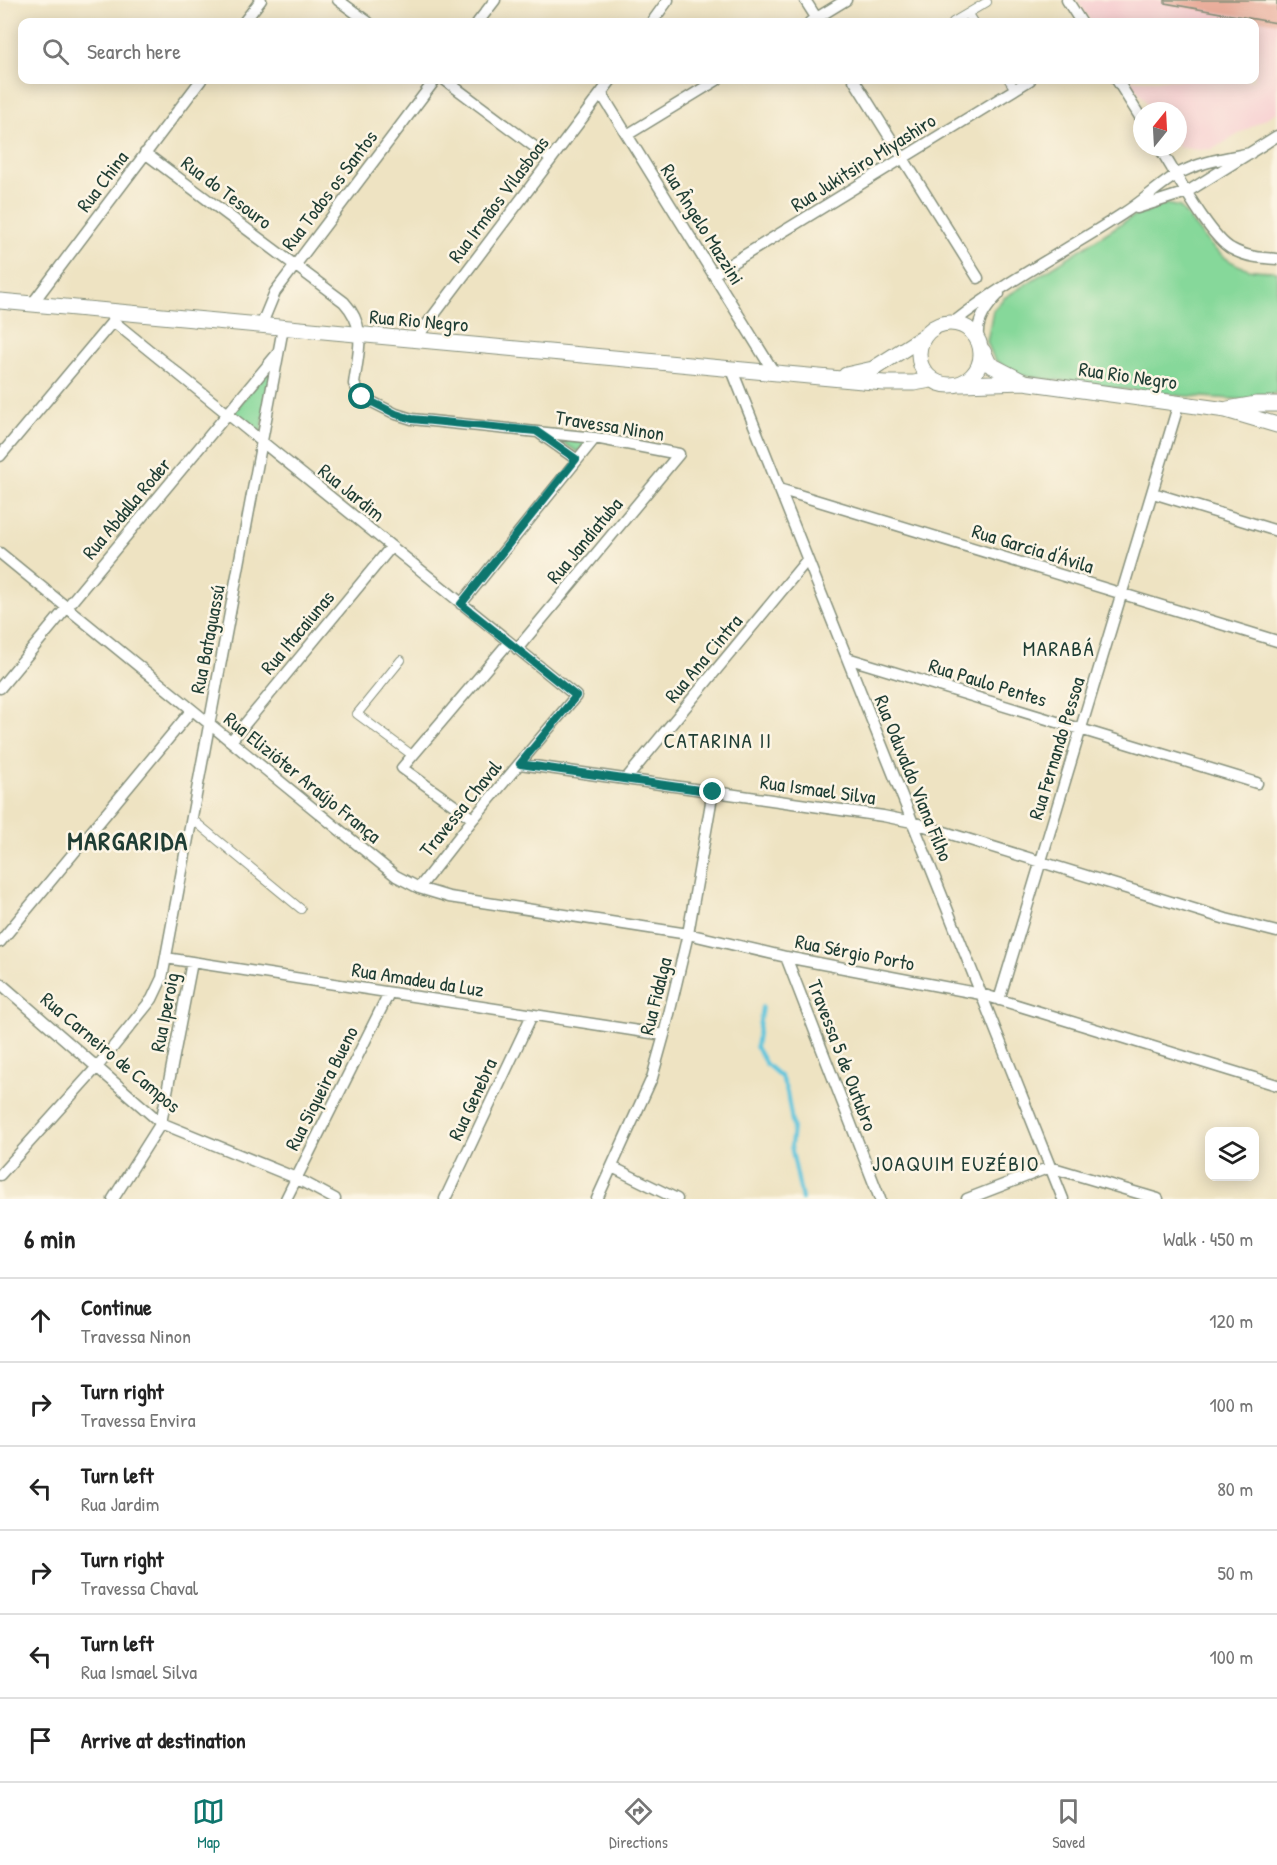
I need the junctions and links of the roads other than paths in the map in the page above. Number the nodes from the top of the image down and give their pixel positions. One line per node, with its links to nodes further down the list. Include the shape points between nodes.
1 (261, 0): 10 (street)
2 (338, 0): 11 (street)
3 (495, 0): 12 (street)
4 (668, 0): 13 (street)
5 (805, 0): 14 (street)
6 (846, 0): 15 (street)
7 (1067, 0): 18 (street)
8 (987, 2): 9 (street)
9 (968, 14): 16 (street); 17 (street)
10 (247, 18)
11 (363, 18)
12 (481, 18)
13 (655, 18)
14 (814, 18)
15 (819, 18)
16 (960, 18)
17 (970, 18)
18 (1078, 18)
19 (198, 84): 31 (street, Rua China)
20 (432, 84): 40 (street, Rua Todos os Santos)
21 (450, 84): 35 (street)
22 (608, 84): 27 (street, Rua Irmãos Vilasboas)
23 (710, 84): 29 (street)
24 (859, 84): 34 (street)
25 (1012, 84): 34 (street, Rua Jukitsiro Miyashiro)
26 (1120, 84): 28 (street)
27 (601, 93): 29 (street, Rua Ângelo Mazzini); 35 (street, Rua Irmãos Vilasboas)
28 (1133, 106)
29 (627, 135): 41 (street, Rua Ângelo Mazzini)
30 (1277, 136): 32 (street)
31 (145, 153): 40 (street, Rua do Tesouro); 45 (street, Rua China)
32 (1251, 153): 36 (street, via 1212,161); 37 (street)
33 (1165, 156): 36 (street)
34 (903, 158): 41 (street, Rua Jukitsiro Miyashiro); 42 (street)
35 (551, 159): 52 (street, Rua Irmãos Vilasboas)
36 (1177, 175): 37 (street); 38 (street)
37 (1187, 192): 38 (street); 39 (street, via 1216,236 1230,249 1253,258)
38 (1126, 213): 43 (street)
39 (1277, 259)
40 (295, 265): 48 (street, Rua Todos os Santos, via 274,292); 50 (street, Rua do Tesouro, via 354,312)
41 (714, 274): 56 (street, Rua Ângelo Mazzini)
42 (978, 278)
43 (1011, 281): 47 (street); 53 (street, via 986,308 977,332)
44 (0, 301): 45 (main road, Rua Rio Negro)
45 (32, 304): 46 (main road, Rua Rio Negro)
46 (113, 317): 48 (main road, Rua Rio Negro); 64 (street, Rua Jardim); 70 (street)
47 (954, 322): 51 (main road, via 936,325); 53 (main road, via 968,327)
48 (261, 326): 49 (main road, Rua Rio Negro)
49 (284, 328): 50 (main road, Rua Rio Negro); 54 (street, Rua Bataguassú)
50 (361, 335): 52 (main road, Rua Rio Negro); 66 (street, Travessa Ninon, via 354,384 362,397 412,419)
51 (923, 337): 57 (main road, Rua Rio Negro, via 873,369); 58 (main road, via 918,352 921,367)
52 (415, 340): 55 (main road, Rua Rio Negro)
53 (980, 344): 59 (main road, Rua Rio Negro, via 990,364); 60 (main road, via 978,371)
54 (279, 352): 64 (street, Rua Abdalla Roder); 68 (street, Rua Bataguassú)
55 (732, 370): 56 (main road, Rua Rio Negro); 72 (street, Rua Oduvaldo Viana Filho)
56 (775, 374): 57 (main road, Rua Rio Negro)
57 (834, 378): 58 (main road, Rua Rio Negro, via 884,383)
58 (931, 380): 60 (main road, via 945,386)
59 (1024, 382): 60 (main road, Rua Rio Negro); 61 (main road, Rua Rio Negro)
60 (961, 384)
61 (1179, 403): 63 (main road, Rua Rio Negro); 73 (street, Rua Fernando Pessoa)
62 (1277, 405): 63 (main road, Rua Rio Negro, via 1256,404); 65 (main road)
63 (1226, 410): 65 (main road, Rua Rio Negro)
64 (227, 414): 68 (street, Rua Jardim); 80 (street, Rua Abdalla Roder)
65 (1277, 424)
66 (536, 431): 67 (street, Travessa Ninon); 71 (street, Travessa Ninon)
67 (595, 438): 69 (street, Travessa Ninon); 71 (street)
68 (262, 442): 75 (street, Rua Jardim); 88 (street, Rua Bataguassú)
69 (679, 454): 82 (street, Rua Jandiatuba)
70 (0, 456)
71 (576, 459): 79 (street)
72 (779, 489): 77 (street, Rua Oduvaldo Viana Filho); 78 (street, Rua Garcia d'Ávila)
73 (1153, 493): 74 (street); 78 (street, Rua Fernando Pessoa)
74 (1277, 531)
75 (391, 547): 79 (street, Rua Jardim); 90 (street, Rua Itacaiunas)
76 (0, 553): 80 (street, Rua Elizióter Araújo França)
77 (807, 560): 83 (street, Rua Oduvaldo Viana Filho); 93 (street, Rua Ana Cintra)
78 (1122, 594): 81 (street, Rua Garcia d'Ávila); 89 (street, Rua Fernando Pessoa)
79 (461, 604): 82 (street, Rua Jardim)
80 (67, 607): 85 (street, Rua Abdalla Roder); 87 (street, Rua Elizióter Araújo França)
81 (1277, 641)
82 (513, 646): 86 (street, Rua Jardim); 91 (street, Rua Jandiatuba)
83 (847, 658): 89 (street, Rua Paulo Pentes); 98 (street, Rua Oduvaldo Viana Filho)
84 (401, 660): 91 (street, via 357,714)
85 (0, 688)
86 (576, 696): 92 (street, Travessa Chaval)
87 (192, 710): 88 (street, Rua Elizióter Araújo França); 104 (street)
88 (210, 724): 90 (street, Rua Elizióter Araújo França); 96 (street, Rua Bataguassú)
89 (1081, 729): 94 (street, Rua Paulo Pentes); 99 (street, Rua Fernando Pessoa)
90 (231, 741): 100 (street, Rua Elizióter Araújo França, via 396,876)
91 (412, 755): 97 (street, Rua Jandiatuba, via 402,768)
92 (520, 764): 93 (street, Rua Ismael Silva); 97 (street, Travessa Chaval)
93 (626, 779): 95 (street, Rua Ismael Silva)
94 (1257, 783)
95 (713, 792): 98 (street, Rua Ismael Silva); 103 (street, Rua Fidalga)
96 (192, 819): 101 (street); 106 (street, Rua Bataguassú)
97 (473, 819): 100 (street, Travessa Chaval)
98 (912, 822): 99 (street, Rua Ismael Silva); 110 (street, Rua Oduvaldo Viana Filho)
99 (1041, 862): 102 (street, Rua Ismael Silva); 111 (street, Rua Fernando Pessoa)
100 (419, 888): 103 (street, Rua Sérgio Porto, via 449,897)
101 (301, 909)
102 (1277, 932)
103 (688, 934): 105 (street, Rua Sérgio Porto); 113 (street, Rua Fidalga)
104 (0, 942)
105 (786, 957): 110 (street, Rua Sérgio Porto); 128 (street, Travessa 5 de Outubro)
106 (166, 958): 107 (street, Rua Amadeu da Luz); 114 (street, Rua Bataguassú, via 152,999)
107 (192, 962): 109 (street, Rua Amadeu da Luz); 116 (street, Rua Iperoig)
108 (0, 983): 114 (street, Rua Carneiro de Campos)
109 (389, 993): 112 (street, Rua Amadeu da Luz); 120 (street, Rua Siqueira Bueno)
110 (981, 994): 111 (street, Rua Sérgio Porto); 118 (street, Rua Oduvaldo Viana Filho)
111 (999, 1000): 115 (street, Rua Sérgio Porto)
112 (532, 1015): 113 (street, Rua Amadeu da Luz); 125 (street, Rua Genebra)
113 (664, 1035): 117 (street, Rua Fidalga, via 652,1078)
114 (97, 1067): 116 (street, Rua Carneiro de Campos); 119 (street, Rua Bataguassú)
115 (1277, 1085)
116 (162, 1123): 120 (street, Rua Carneiro de Campos); 122 (street, Rua Iperoig)
117 (612, 1167): 126 (street, Rua Fidalga); 127 (street)
118 (1050, 1167): 121 (street); 129 (street, Rua Oduvaldo Viana Filho); 130 (street)
119 (0, 1175)
120 (296, 1178): 123 (street, Rua Siqueira Bueno); 124 (street, Rua Carneiro de Campos)
121 (970, 1198)
122 (113, 1199)
123 (286, 1199)
124 (335, 1199)
125 (445, 1199)
126 (597, 1199)
127 (677, 1199)
128 (880, 1199)
129 (1063, 1199)
130 (1158, 1199)

